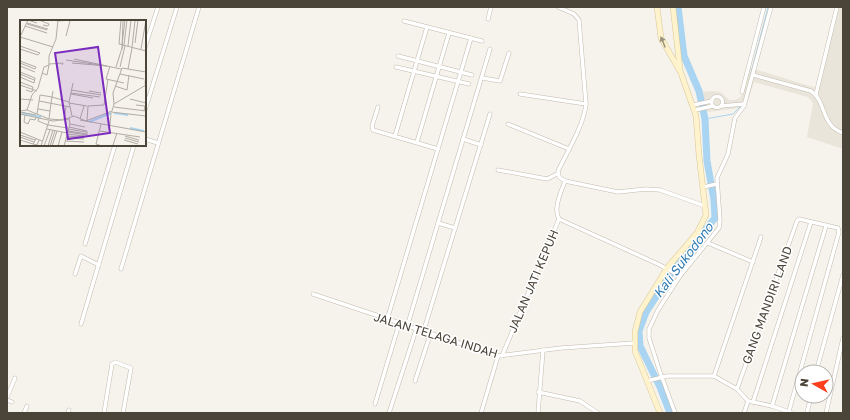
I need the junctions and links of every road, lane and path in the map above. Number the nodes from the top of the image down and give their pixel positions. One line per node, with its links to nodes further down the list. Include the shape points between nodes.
1 (158, 7): 17 (street)
2 (177, 7): 45 (street)
3 (199, 7): 55 (street)
4 (491, 7): 11 (street)
5 (558, 7): 40 (street, via 574,14 579,20)
6 (657, 7): 21 (main road, one-way to 6, via 661,38)
7 (673, 7): 19 (main road)
8 (764, 7): 35 (street)
9 (771, 7): 30 (street)
10 (837, 7): 37 (street)
11 (488, 19)
12 (404, 21): 13 (street)
13 (427, 27): 14 (street); 23 (street)
14 (449, 33): 15 (street); 25 (street)
15 (471, 38): 16 (street); 27 (street)
16 (482, 41)
17 (146, 45)
18 (490, 49): 32 (street)
19 (677, 52): 21 (main road); 28 (main road)
20 (509, 53): 32 (street, via 500,81)
21 (669, 54): 28 (main road)
22 (398, 56): 23 (street)
23 (417, 61): 25 (street); 26 (street)
24 (396, 66): 26 (street)
25 (440, 66): 27 (street); 31 (street)
26 (414, 71): 31 (street); 51 (street)
27 (461, 71): 29 (street); 33 (street)
28 (681, 73): 47 (main road)
29 (472, 75)
30 (753, 75): 35 (street); 37 (street)
31 (436, 76): 33 (street); 54 (street)
32 (482, 78): 53 (street)
33 (458, 81): 34 (street); 59 (street)
34 (469, 84)
35 (746, 89): 42 (street)
36 (520, 94): 40 (street)
37 (816, 94): 50 (street, via 829,125)
38 (722, 100): 39 (street, via 717,97); 41 (street); 44 (street)
39 (712, 101): 43 (street); 47 (street)
40 (586, 104): 60 (street)
41 (730, 104): 42 (street); 44 (street)
42 (744, 104): 64 (street, via 735,118 728,154)
43 (713, 106): 44 (street); 47 (street)
44 (721, 106)
45 (146, 107)
46 (378, 107): 51 (street, via 372,129)
47 (695, 107): 65 (main road)
48 (490, 114): 56 (street)
49 (508, 124): 60 (street)
50 (843, 133)
51 (395, 136): 54 (street)
52 (146, 139): 55 (street)
53 (464, 139): 56 (street); 69 (street)
54 (417, 142): 59 (street)
55 (158, 143): 77 (street)
56 (481, 145): 71 (street)
57 (115, 146): 74 (street)
58 (134, 146): 76 (street)
59 (438, 149): 83 (street)
60 (569, 149): 62 (street)
61 (498, 170): 62 (street, via 547,180)
62 (557, 174): 63 (street)
63 (565, 181): 66 (street, via 618,192 660,190); 67 (street, via 557,204)
64 (716, 185): 65 (street); 73 (street, via 720,224)
65 (704, 186): 66 (main road)
66 (706, 206): 78 (main road, via 703,223)
67 (559, 219): 78 (street, JALAN JATI KEPUH); 93 (street, JALAN JATI KEPUH)
68 (811, 222): 70 (street); 100 (street, GANG MANDIRI LAND, via 798,221); 105 (street)
69 (438, 223): 71 (street); 86 (street)
70 (826, 226): 108 (street); 109 (street, via 838,228 839,232)
71 (455, 228): 88 (street)
72 (761, 237): 75 (street)
73 (708, 243): 75 (street); 81 (street)
74 (85, 244)
75 (753, 262): 95 (street)
76 (99, 263): 79 (street, via 81,256); 84 (street)
77 (121, 269)
78 (668, 269): 81 (street, JALAN JATI KEPUH); 91 (main road, via 640,312)
79 (75, 274)
80 (843, 274): 94 (street)
81 (679, 276): 96 (street, via 649,328 649,338)
82 (312, 294): 83 (street, JALAN TELAGA INDAH)
83 (387, 320): 85 (street, JALAN TELAGA INDAH)
84 (80, 324)
85 (399, 324): 86 (street, JALAN TELAGA INDAH); 106 (street)
86 (407, 327): 87 (street, JALAN TELAGA INDAH)
87 (416, 330): 88 (street, JALAN TELAGA INDAH); 113 (street)
88 (423, 333): 89 (street, JALAN TELAGA INDAH)
89 (430, 337): 93 (street, JALAN TELAGA INDAH); 99 (street)
90 (843, 338): 120 (street)
91 (634, 343): 92 (street, JALAN TELAGA INDAH); 98 (main road)
92 (542, 350): 93 (street, JALAN TELAGA INDAH); 101 (street)
93 (500, 356): 114 (street, JALAN JATI KEPUH)
94 (818, 364)
95 (714, 376): 96 (street); 100 (street)
96 (661, 377): 98 (street); 118 (street)
97 (15, 378): 102 (street)
98 (648, 380): 117 (main road)
99 (415, 381)
100 (737, 389): 103 (street)
101 (538, 392): 115 (street); 116 (street, via 580,401)
102 (7, 399): 104 (street)
103 (748, 401): 105 (street); 119 (street)
104 (12, 402)
105 (753, 402): 108 (street)
106 (375, 404)
107 (27, 406): 110 (street)
108 (772, 406): 109 (street)
109 (790, 412)
110 (24, 413)
111 (104, 413): 112 (street, via 112,364 115,362 131,368)
112 (123, 413)
113 (390, 413)
114 (481, 413)
115 (538, 413)
116 (598, 413)
117 (660, 413)
118 (675, 413)
119 (744, 413)
120 (826, 413)

